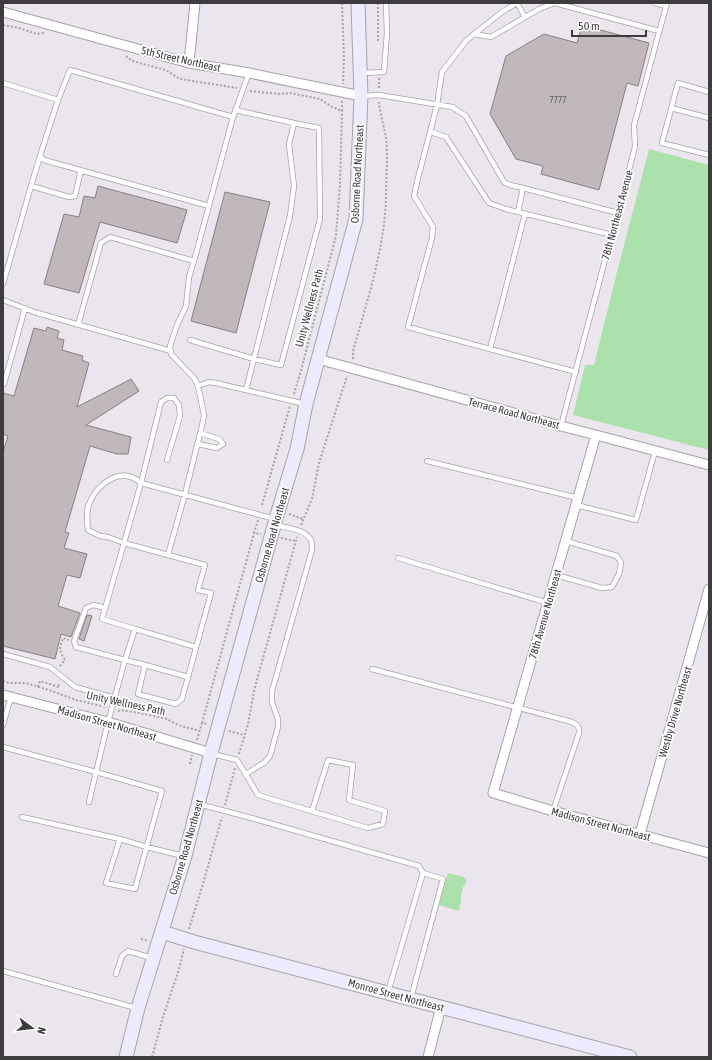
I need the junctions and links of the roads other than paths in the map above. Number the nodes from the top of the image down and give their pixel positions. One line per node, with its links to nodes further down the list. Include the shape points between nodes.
1 (195, 3): 12 (street)
2 (358, 3): 14 (street, Osborne Road Northeast)
3 (386, 3): 14 (lane, via 384,72)
4 (517, 3): 9 (lane); 11 (lane)
5 (555, 3): 9 (lane); 10 (lane)
6 (655, 3): 7 (lane)
7 (666, 5): 10 (lane, 78th Northeast Avenue)
8 (3, 12): 12 (street, 5th Street Northeast)
9 (525, 17): 11 (lane, via 491,37)
10 (659, 31): 33 (lane, 78th Northeast Avenue, via 634,125 636,147)
11 (474, 34): 19 (lane, via 442,72)
12 (189, 63): 13 (street, 5th Street Northeast)
13 (249, 73): 17 (street, 5th Street Northeast); 21 (lane)
14 (360, 73): 17 (street, Osborne Road Northeast)
15 (3, 83): 18 (lane)
16 (709, 92): 20 (lane, via 678,83)
17 (360, 96): 19 (lane, via 380,95); 45 (street, Osborne Road Northeast, via 356,219)
18 (58, 100): 22 (lane, via 70,70); 27 (lane)
19 (436, 105): 25 (lane); 30 (lane, via 452,107 466,116 504,182)
20 (671, 108): 23 (lane); 26 (lane, via 662,143)
21 (235, 110): 22 (lane); 24 (lane)
22 (233, 117): 31 (lane)
23 (709, 118)
24 (294, 123): 44 (lane, via 289,144 294,186 290,216); 44 (lane, via 318,128 320,219 281,365)
25 (430, 132): 32 (lane, via 446,137 489,203); 42 (lane, via 414,196 433,227 432,238 408,327)
26 (709, 155)
27 (40, 156): 28 (lane, via 44,160); 29 (lane)
28 (81, 170): 29 (lane, via 75,196 69,197); 31 (lane)
29 (30, 186): 37 (lane)
30 (523, 188): 32 (lane); 33 (lane)
31 (209, 206): 36 (lane)
32 (518, 212): 34 (lane)
33 (618, 212): 35 (lane, 78th Northeast Avenue)
34 (525, 214): 35 (lane); 42 (lane)
35 (612, 235): 46 (lane, 78th Northeast Avenue)
36 (194, 261): 40 (lane, via 110,236 101,243); 43 (lane, via 189,277 186,306 177,325 170,346)
37 (3, 284)
38 (3, 300): 39 (lane)
39 (25, 308): 40 (lane); 47 (lane)
40 (78, 325): 43 (lane)
41 (190, 340): 44 (lane)
42 (490, 349): 46 (lane)
43 (171, 351): 48 (lane)
44 (254, 359): 49 (lane)
45 (318, 359): 50 (street, Osborne Road Northeast); 51 (street, Terrace Road Northeast)
46 (576, 372): 51 (lane, 78th Northeast Avenue)
47 (3, 384)
48 (198, 386): 49 (lane, via 209,382); 52 (lane, via 204,415)
49 (246, 390): 50 (lane)
50 (306, 404): 62 (street, Osborne Road Northeast, via 297,449)
51 (561, 426): 53 (street, Terrace Road Northeast)
52 (200, 433): 54 (lane); 54 (lane, via 219,439 222,444 217,448)
53 (596, 434): 55 (street, Terrace Road Northeast); 61 (street, 78th Avenue Northeast)
54 (198, 444): 60 (lane)
55 (655, 451): 58 (street, Terrace Road Northeast); 61 (lane, via 636,520)
56 (167, 460): 59 (lane, via 180,416 179,405 174,398 167,398 161,402)
57 (427, 461): 61 (lane)
58 (709, 465)
59 (140, 483): 60 (lane); 64 (lane); 64 (lane, via 135,477 112,477 100,486 89,504 86,516 88,530)
60 (185, 494): 62 (lane); 65 (lane)
61 (577, 501): 63 (street, 78th Avenue Northeast)
62 (275, 522): 84 (street, Osborne Road Northeast); 86 (lane, via 306,535 311,541 312,550 272,691 278,727 270,756)
63 (566, 541): 67 (street, 78th Avenue Northeast); 67 (lane, via 617,556 621,562 619,574 612,587 602,588)
64 (124, 543): 65 (lane); 70 (lane)
65 (168, 555): 72 (lane, via 205,565 198,590 211,593)
66 (398, 558): 69 (lane)
67 (556, 575): 69 (street, 78th Avenue Northeast)
68 (709, 589): 93 (street, Westby Drive Northeast)
69 (548, 603): 80 (street, 78th Avenue Northeast)
70 (105, 608): 71 (lane, via 102,619); 74 (lane, via 94,605 86,608 74,641 76,647)
71 (135, 629): 72 (lane); 74 (lane)
72 (196, 647): 77 (lane)
73 (3, 654): 79 (lane, via 50,667 75,687)
74 (125, 660): 75 (lane); 79 (lane)
75 (145, 665): 77 (lane); 77 (lane, via 138,694 176,704 182,699)
76 (372, 669): 80 (lane)
77 (188, 677)
78 (7, 696): 81 (street, Madison Street Northeast); 82 (lane)
79 (115, 698): 81 (lane)
80 (518, 708): 87 (street, 78th Avenue Northeast); 90 (lane, via 572,722 579,729)
81 (108, 722): 84 (street, Madison Street Northeast); 85 (lane)
82 (3, 725)
83 (3, 748): 85 (lane)
84 (211, 753): 86 (lane, via 237,760); 89 (street, Osborne Road Northeast)
85 (96, 772): 88 (lane); 95 (lane, via 162,791)
86 (246, 774): 91 (lane, via 258,795)
87 (493, 793): 90 (street, Madison Street Northeast)
88 (89, 802)
89 (199, 804): 97 (street, Osborne Road Northeast); 98 (lane, via 419,866)
90 (553, 811): 93 (street, Madison Street Northeast)
91 (312, 812): 91 (lane, via 368,828 383,824 385,811 349,800 352,765 328,760)
92 (22, 817): 94 (lane)
93 (640, 834): 96 (street, Madison Street Northeast)
94 (120, 839): 95 (lane); 95 (lane, via 106,883 135,889)
95 (147, 847): 97 (lane)
96 (709, 852)
97 (185, 856): 99 (street, Osborne Road Northeast)
98 (423, 873): 103 (lane); 104 (lane, via 443,879)
99 (162, 932): 100 (street, Osborne Road Northeast); 103 (street, Monroe Street Northeast)
100 (154, 958): 102 (lane, via 128,951 122,956); 106 (street, Osborne Road Northeast)
101 (3, 971): 106 (lane)
102 (116, 974)
103 (388, 993): 104 (street, Monroe Street Northeast)
104 (411, 999): 105 (street, Monroe Street Northeast)
105 (441, 1007): 108 (street); 109 (street, Monroe Street Northeast)
106 (138, 1008): 107 (street, Osborne Road Northeast)
107 (126, 1057)
108 (428, 1057)
109 (630, 1057)

